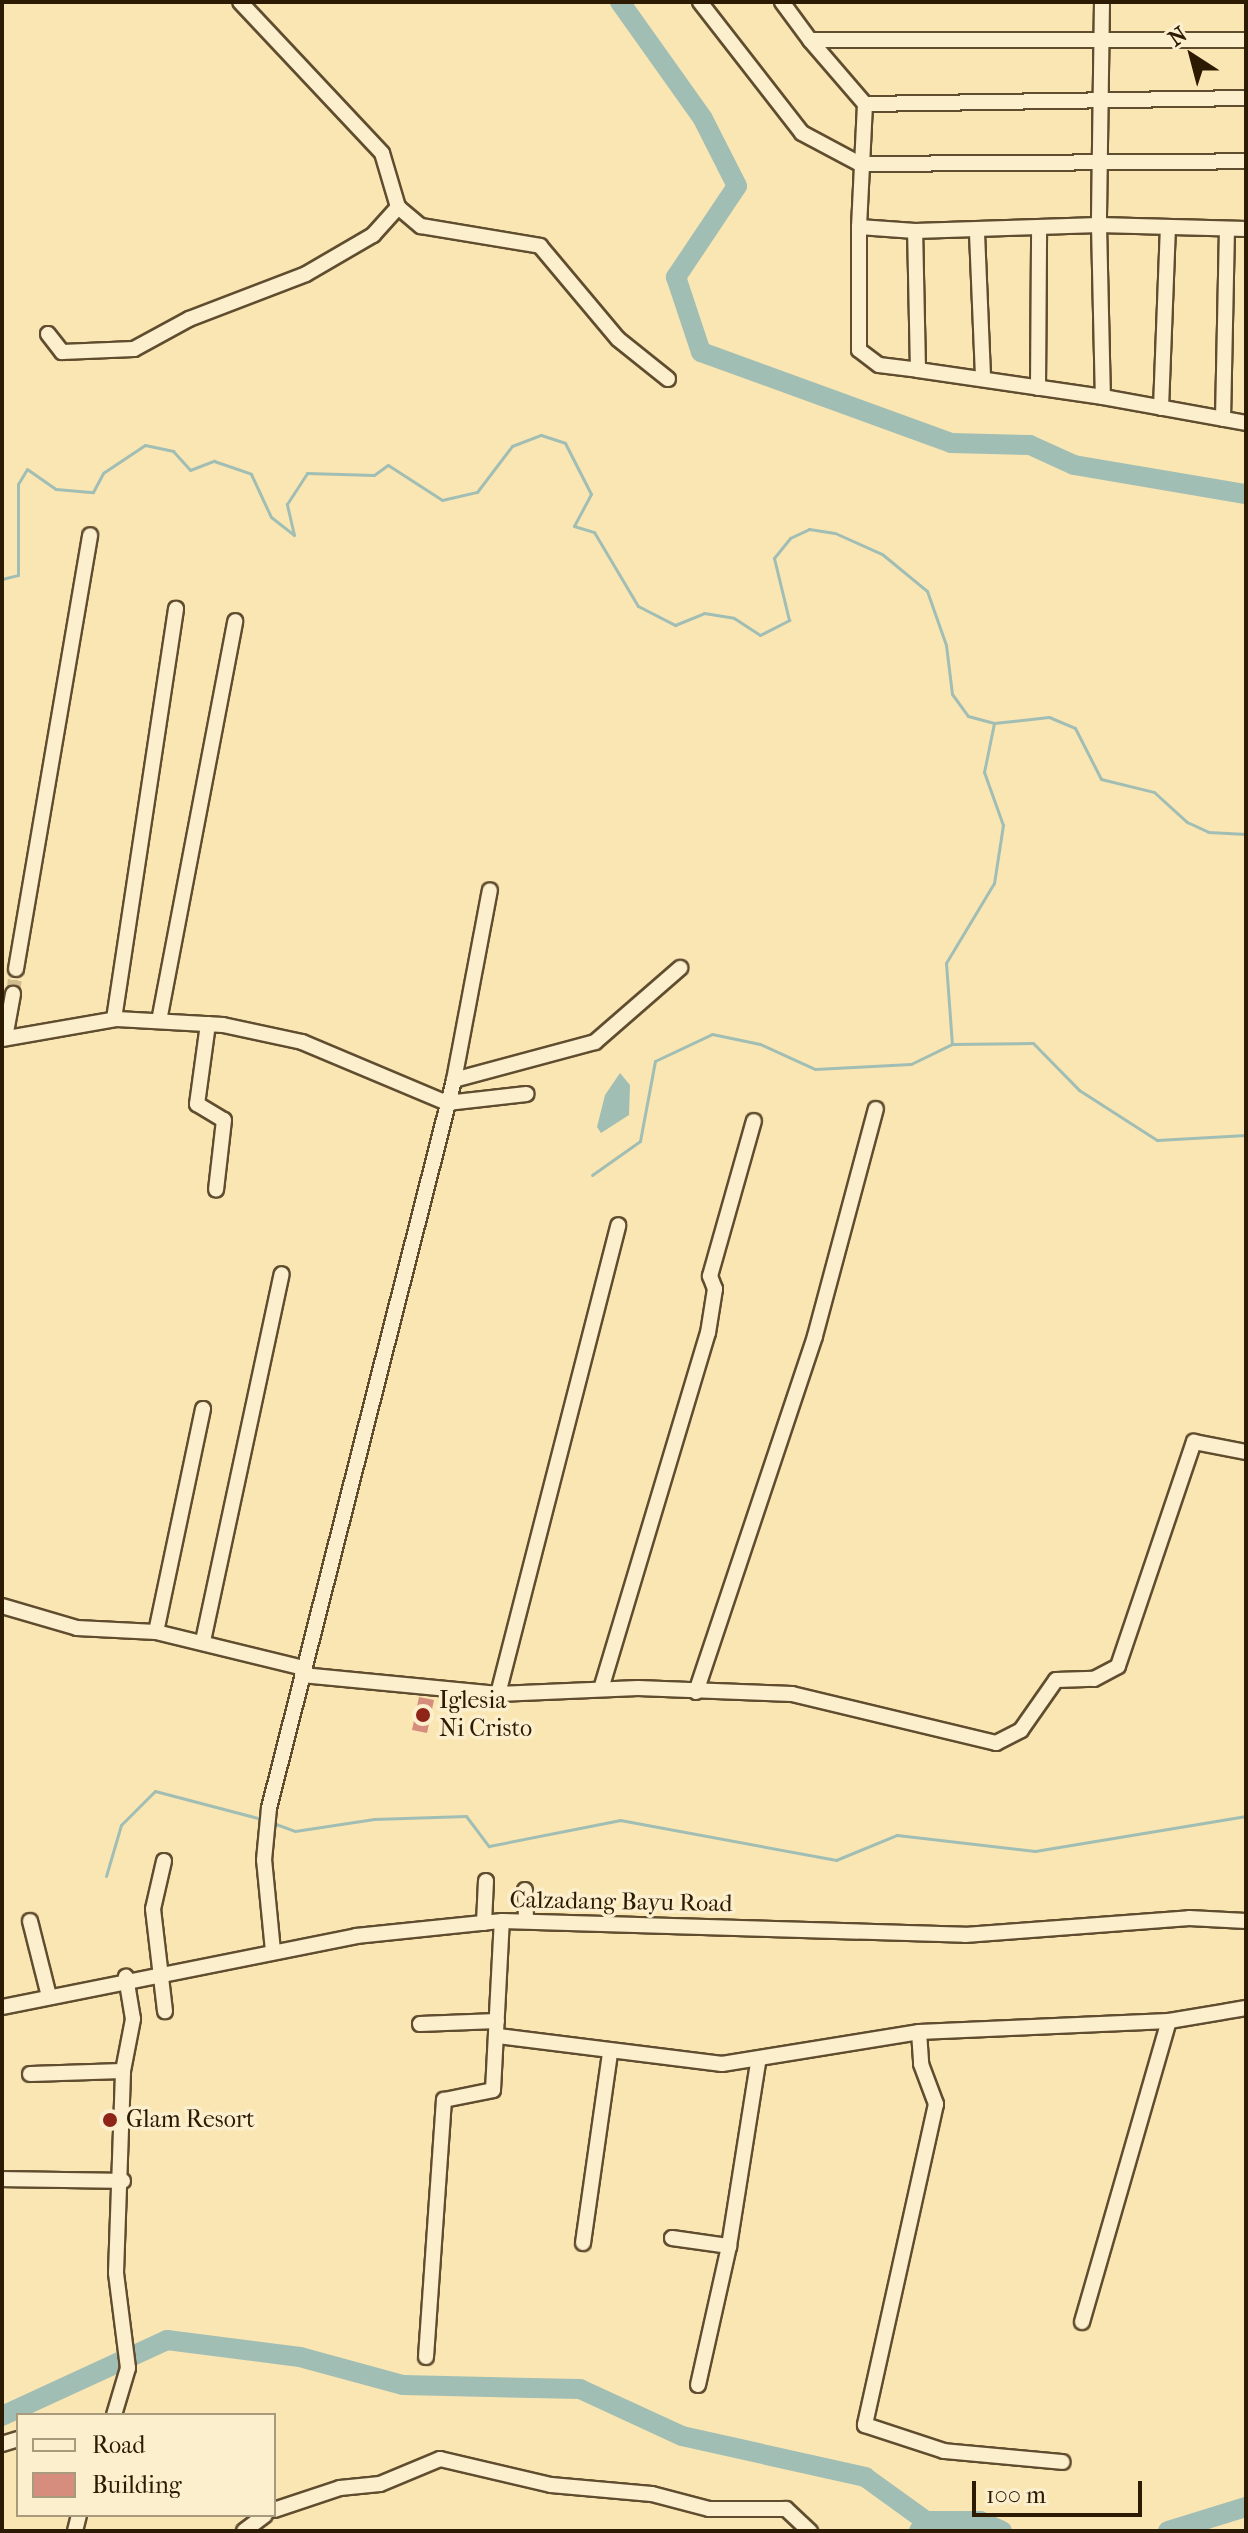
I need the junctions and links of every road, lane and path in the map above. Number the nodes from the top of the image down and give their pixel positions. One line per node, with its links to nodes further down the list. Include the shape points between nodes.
1 (240, 2): 14 (street, via 382,153)
2 (700, 2): 13 (street, via 802,133)
3 (782, 2): 6 (street)
4 (1102, 2): 5 (street)
5 (1101, 38): 6 (street); 7 (street); 9 (street)
6 (810, 40): 10 (street)
7 (1246, 40)
8 (1246, 98): 9 (street)
9 (1102, 101): 10 (street); 11 (street)
10 (865, 104): 13 (street)
11 (1102, 159): 12 (street); 13 (street); 15 (street)
12 (1246, 161)
13 (860, 164): 16 (street)
14 (398, 207): 23 (street, via 373,235 306,274 189,319 134,349 62,352); 25 (street, via 421,226 540,246 618,339)
15 (1099, 225): 17 (street); 18 (street); 28 (street)
16 (859, 227): 21 (street); 24 (street, via 859,350 879,365)
17 (1168, 227): 19 (street); 29 (street)
18 (1039, 229): 22 (street); 27 (street)
19 (1227, 229): 20 (street); 30 (street)
20 (1246, 229)
21 (915, 231): 22 (street); 24 (street)
22 (977, 233): 26 (street)
23 (48, 334)
24 (918, 370): 26 (street)
25 (668, 379)
26 (983, 379): 27 (street)
27 (1038, 388): 28 (street)
28 (1103, 397): 29 (street)
29 (1161, 408): 30 (street)
30 (1223, 419): 31 (street)
31 (1246, 423)
32 (90, 535): 37 (street)
33 (176, 609): 39 (street)
34 (235, 621): 40 (street)
35 (490, 890): 43 (street)
36 (680, 968): 43 (street, via 595,1042)
37 (16, 969)
38 (13, 994): 42 (street)
39 (114, 1019): 40 (street); 42 (street)
40 (159, 1021): 41 (street)
41 (208, 1024): 45 (street, via 302,1042); 48 (street, via 197,1104 224,1120)
42 (4, 1038)
43 (454, 1080): 45 (street)
44 (526, 1094): 45 (street)
45 (447, 1103): 56 (street)
46 (876, 1109): 58 (street, via 815,1336)
47 (754, 1121): 57 (street, via 710,1276 715,1289 708,1333)
48 (216, 1190)
49 (618, 1225): 59 (street)
50 (282, 1274): 55 (street)
51 (203, 1409): 54 (street)
52 (1246, 1452): 58 (street, via 1194,1442 1118,1666 1094,1679 1056,1680 1011,1738 996,1743 792,1694)
53 (2, 1606): 54 (street, via 77,1628)
54 (156, 1632): 55 (street)
55 (203, 1641): 56 (street)
56 (303, 1672): 59 (street); 68 (street, via 269,1808)
57 (601, 1689): 58 (street); 59 (street)
58 (696, 1692)
59 (498, 1694)
60 (164, 1861): 69 (street, via 153,1909)
61 (486, 1881): 67 (street)
62 (525, 1890): 65 (street)
63 (30, 1921): 71 (street)
64 (502, 1921): 65 (street, Calzadang Bayu Road); 67 (street, Calzadang Bayu Road); 77 (street)
65 (526, 1921): 66 (street, Calzadang Bayu Road, via 965,1935 1189,1918)
66 (1246, 1921)
67 (484, 1923): 68 (street, Calzadang Bayu Road)
68 (273, 1951): 69 (street, Calzadang Bayu Road)
69 (162, 1972): 70 (street, Calzadang Bayu Road); 74 (street)
70 (126, 1977): 71 (street, Calzadang Bayu Road); 81 (street, via 133,2019)
71 (49, 1996): 72 (street, Calzadang Bayu Road)
72 (2, 2007)
73 (1246, 2008): 75 (street)
74 (165, 2011)
75 (1169, 2021): 78 (street); 88 (street)
76 (420, 2024): 77 (street)
77 (497, 2028): 79 (street); 89 (street, via 491,2093 444,2100)
78 (919, 2032): 80 (street); 92 (street, via 921,2064 936,2104 865,2425 944,2451)
79 (610, 2054): 80 (street, via 706,2065); 86 (street)
80 (758, 2062): 87 (street)
81 (123, 2071): 82 (street); 84 (street)
82 (30, 2074)
83 (2, 2179): 84 (street)
84 (123, 2181): 91 (street, via 116,2273 128,2368)
85 (672, 2238): 87 (street)
86 (583, 2243)
87 (729, 2246): 90 (street)
88 (1082, 2322)
89 (426, 2357)
90 (698, 2385)
91 (115, 2413)
92 (1062, 2462)
93 (276, 2509): 96 (street, via 340,2488 380,2484 440,2459 551,2485 652,2494 709,2509 786,2509 804,2519)
94 (262, 2517): 95 (street)
95 (244, 2531)
96 (810, 2531)

